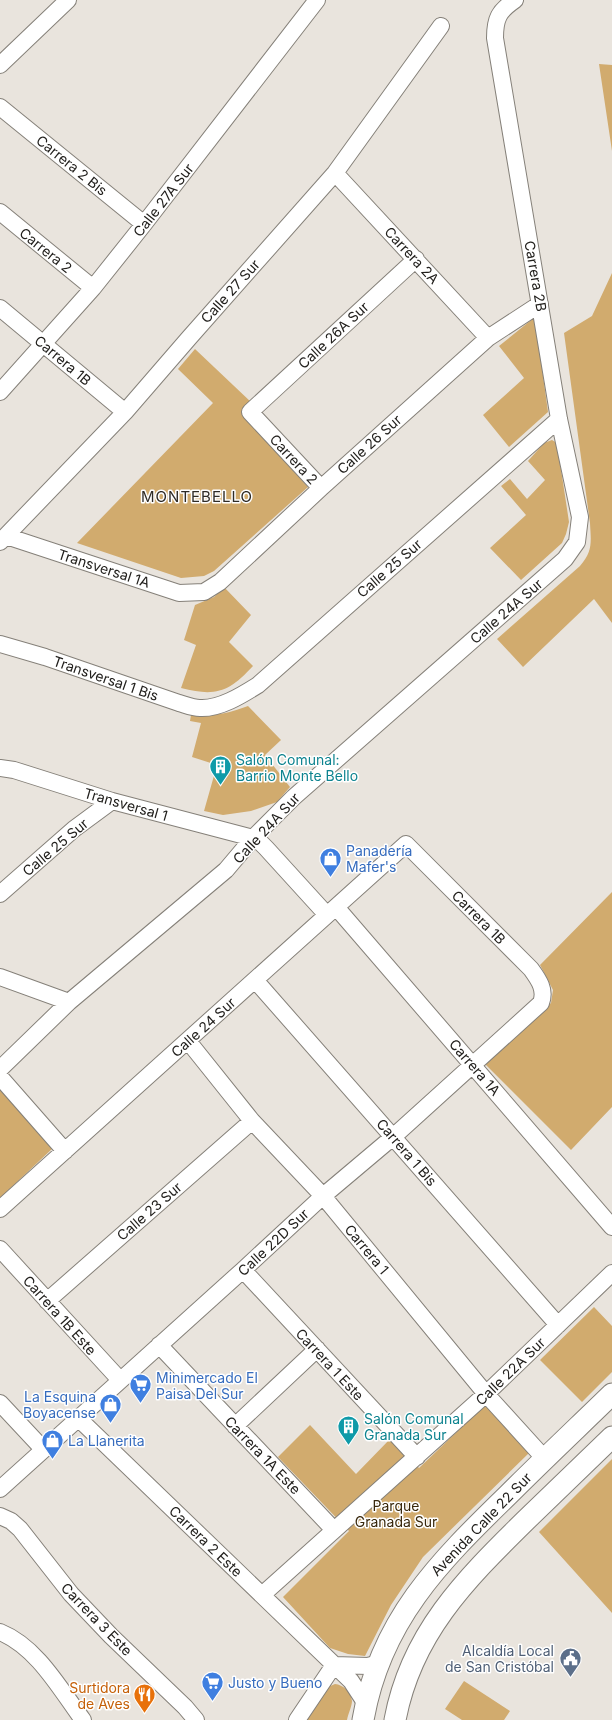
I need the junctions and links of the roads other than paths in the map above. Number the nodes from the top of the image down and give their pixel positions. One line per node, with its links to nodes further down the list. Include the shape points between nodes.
1 (68, 0): 5 (street)
2 (317, 0): 9 (street, Calle 27A Sur)
3 (515, 0): 12 (street, Carrera 2B, via 498,17 495,38)
4 (441, 26): 7 (street, Calle 27 Sur)
5 (0, 65)
6 (0, 107): 9 (street, Carrera 2 Bis)
7 (335, 173): 10 (street, Carrera 2A); 17 (street, Calle 27 Sur)
8 (0, 212): 11 (street, Carrera 2)
9 (144, 224): 11 (street, Calle 27A Sur)
10 (416, 259): 14 (street, Carrera 2A); 18 (street, Calle 26A Sur)
11 (93, 288): 15 (street, Calle 27A Sur)
12 (540, 304): 14 (street, Calle 26 Sur); 19 (street, Carrera 2B)
13 (0, 308): 15 (street, Carrera 1B)
14 (488, 338): 20 (street, Calle 26 Sur)
15 (44, 344): 16 (street, Calle 27A Sur); 17 (street, Carrera 1B)
16 (0, 392)
17 (125, 412): 22 (street, Calle 27 Sur)
18 (250, 412): 20 (street, Carrera 2)
19 (559, 419): 21 (street, Carrera 2B, via 580,517); 25 (street, Calle 25 Sur, via 258,685)
20 (321, 488): 23 (street, Calle 26 Sur, via 227,576)
21 (579, 535): 28 (street, Calle 24A Sur, via 574,548 565,559 294,797)
22 (3, 539): 23 (street, Transversal 1A, via 179,593)
23 (204, 592)
24 (0, 644): 25 (street, Transversal 1 Bis, via 179,703 200,708)
25 (212, 707)
26 (0, 768): 27 (street, Transversal 1, via 14,770)
27 (112, 801): 28 (street, Transversal 1); 30 (street, Calle 25 Sur, via 74,829)
28 (253, 838): 31 (street, Carrera 1A); 35 (street, Calle 24A Sur, via 226,870)
29 (406, 844): 31 (street, Calle 24 Sur); 34 (street, Carrera 1B, via 531,969 539,980)
30 (0, 894)
31 (332, 911): 33 (street, Calle 24 Sur); 37 (street, Carrera 1A)
32 (0, 977): 35 (street)
33 (255, 980): 36 (street, Calle 24 Sur); 41 (street, Carrera 1 Bis)
34 (544, 995): 37 (street, Calle 22D Sur, via 541,1003)
35 (69, 1002): 38 (street, Calle 24A Sur)
36 (188, 1041): 40 (street, Carrera 1); 42 (street, Calle 24 Sur)
37 (473, 1065): 41 (street, Calle 22D Sur); 45 (street, Carrera 1A)
38 (0, 1069)
39 (0, 1077): 42 (street)
40 (252, 1121): 43 (street, Carrera 1); 49 (street, Calle 23 Sur)
41 (393, 1137): 43 (street, Calle 22D Sur); 50 (street, Carrera 1 Bis)
42 (65, 1151): 44 (street, Calle 24 Sur)
43 (323, 1196): 47 (street, Calle 22D Sur); 54 (street, Carrera 1)
44 (0, 1210)
45 (612, 1227)
46 (0, 1249): 49 (street, Carrera 1B Este)
47 (243, 1270): 51 (street, Calle 22D Sur); 52 (street, Carrera 1 Este)
48 (612, 1273): 50 (street, Calle 22A Sur)
49 (47, 1301): 53 (street, Carrera 1B Este)
50 (558, 1325): 54 (street, Calle 22A Sur)
51 (159, 1346): 53 (street, Calle 22D Sur); 58 (street, Carrera 1A Este)
52 (317, 1349): 58 (street); 61 (street, Carrera 1 Este)
53 (120, 1380): 57 (street, Calle 22D Sur)
54 (486, 1394): 61 (street, Calle 22A Sur); 62 (street, Carrera 1)
55 (612, 1394): 62 (main road, Avenida Calle 22 Sur)
56 (0, 1403): 60 (street)
57 (78, 1418): 60 (street, Calle 22D Sur); 66 (street, Carrera 2 Este)
58 (235, 1426): 65 (street, Carrera 1A Este)
59 (612, 1437): 74 (main road, Avenida Calle 22 Sur, via 482,1564 445,1607 420,1648 409,1672)
60 (43, 1449): 63 (street, Calle 22D Sur)
61 (417, 1457): 65 (street, Calle 22A Sur)
62 (545, 1459): 68 (main road, Avenida Calle 22 Sur, via 438,1566 403,1614)
63 (0, 1489)
64 (0, 1516): 72 (street, Carrera 3 Este, via 20,1529 71,1594)
65 (334, 1530): 66 (street, Calle 22A Sur)
66 (262, 1595): 69 (street, Carrera 2 Este)
67 (0, 1632): 71 (street, via 30,1650)
68 (379, 1663): 69 (street, via 368,1666); 70 (main road, Avenida Calle 22 Sur)
69 (334, 1665): 70 (street, Carrera 2 Este, via 351,1681); 73 (street)
70 (365, 1712)
71 (83, 1720)
72 (196, 1720)
73 (297, 1720)
74 (395, 1720)

